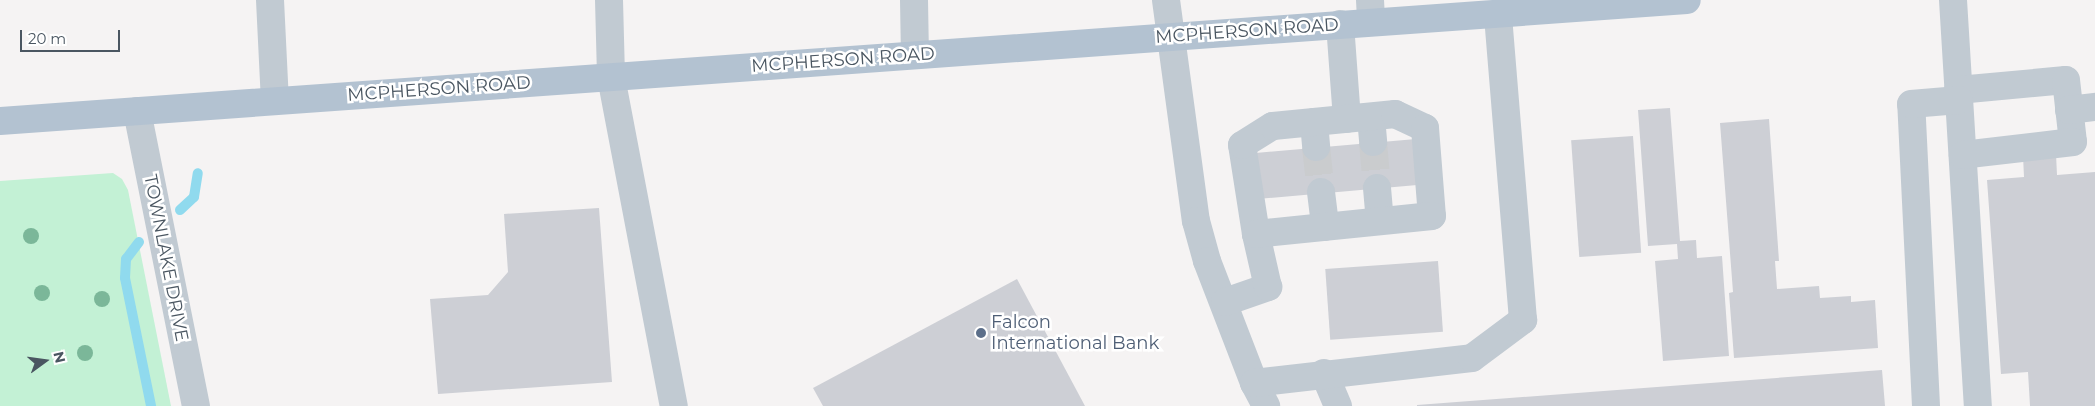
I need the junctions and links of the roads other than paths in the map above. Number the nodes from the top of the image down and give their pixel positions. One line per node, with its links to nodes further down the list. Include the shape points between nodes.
1 (270, 0): 14 (street)
2 (609, 0): 12 (street)
3 (914, 0): 11 (street)
4 (1166, 0): 10 (street)
5 (1687, 0): 8 (main road, MCPHERSON ROAD)
6 (1953, 0): 13 (street)
7 (1370, 11): 8 (main road, MCPHERSON ROAD); 9 (main road, MCPHERSON ROAD)
8 (1498, 15): 26 (street, via 1523,320 1472,358)
9 (1340, 24): 10 (main road, MCPHERSON ROAD); 18 (street)
10 (1169, 36): 11 (main road, MCPHERSON ROAD); 25 (street, via 1196,221)
11 (915, 55): 12 (main road, MCPHERSON ROAD)
12 (611, 77): 14 (main road, MCPHERSON ROAD); 29 (street)
13 (1959, 95): 15 (street, via 2066,80); 19 (street); 31 (street, via 1911,104)
14 (275, 101): 16 (main road, MCPHERSON ROAD)
15 (2082, 109): 19 (street, via 2073,142)
16 (137, 111): 17 (main road, MCPHERSON ROAD); 28 (street, TOWNLAKE DRIVE)
17 (0, 121)
18 (1364, 126): 22 (street, via 1395,114 1425,128 1432,216); 24 (street, via 1315,134 1273,126 1242,145)
19 (1963, 155): 32 (street)
20 (1376, 188): 22 (street)
21 (1321, 192): 23 (street)
22 (1380, 220): 23 (street)
23 (1324, 227): 24 (street)
24 (1256, 234): 25 (street, via 1268,287)
25 (1225, 302): 27 (street)
26 (1324, 373): 27 (street); 30 (street)
27 (1260, 395)
28 (196, 406)
29 (674, 406)
30 (1338, 406)
31 (1926, 406)
32 (1978, 406)

